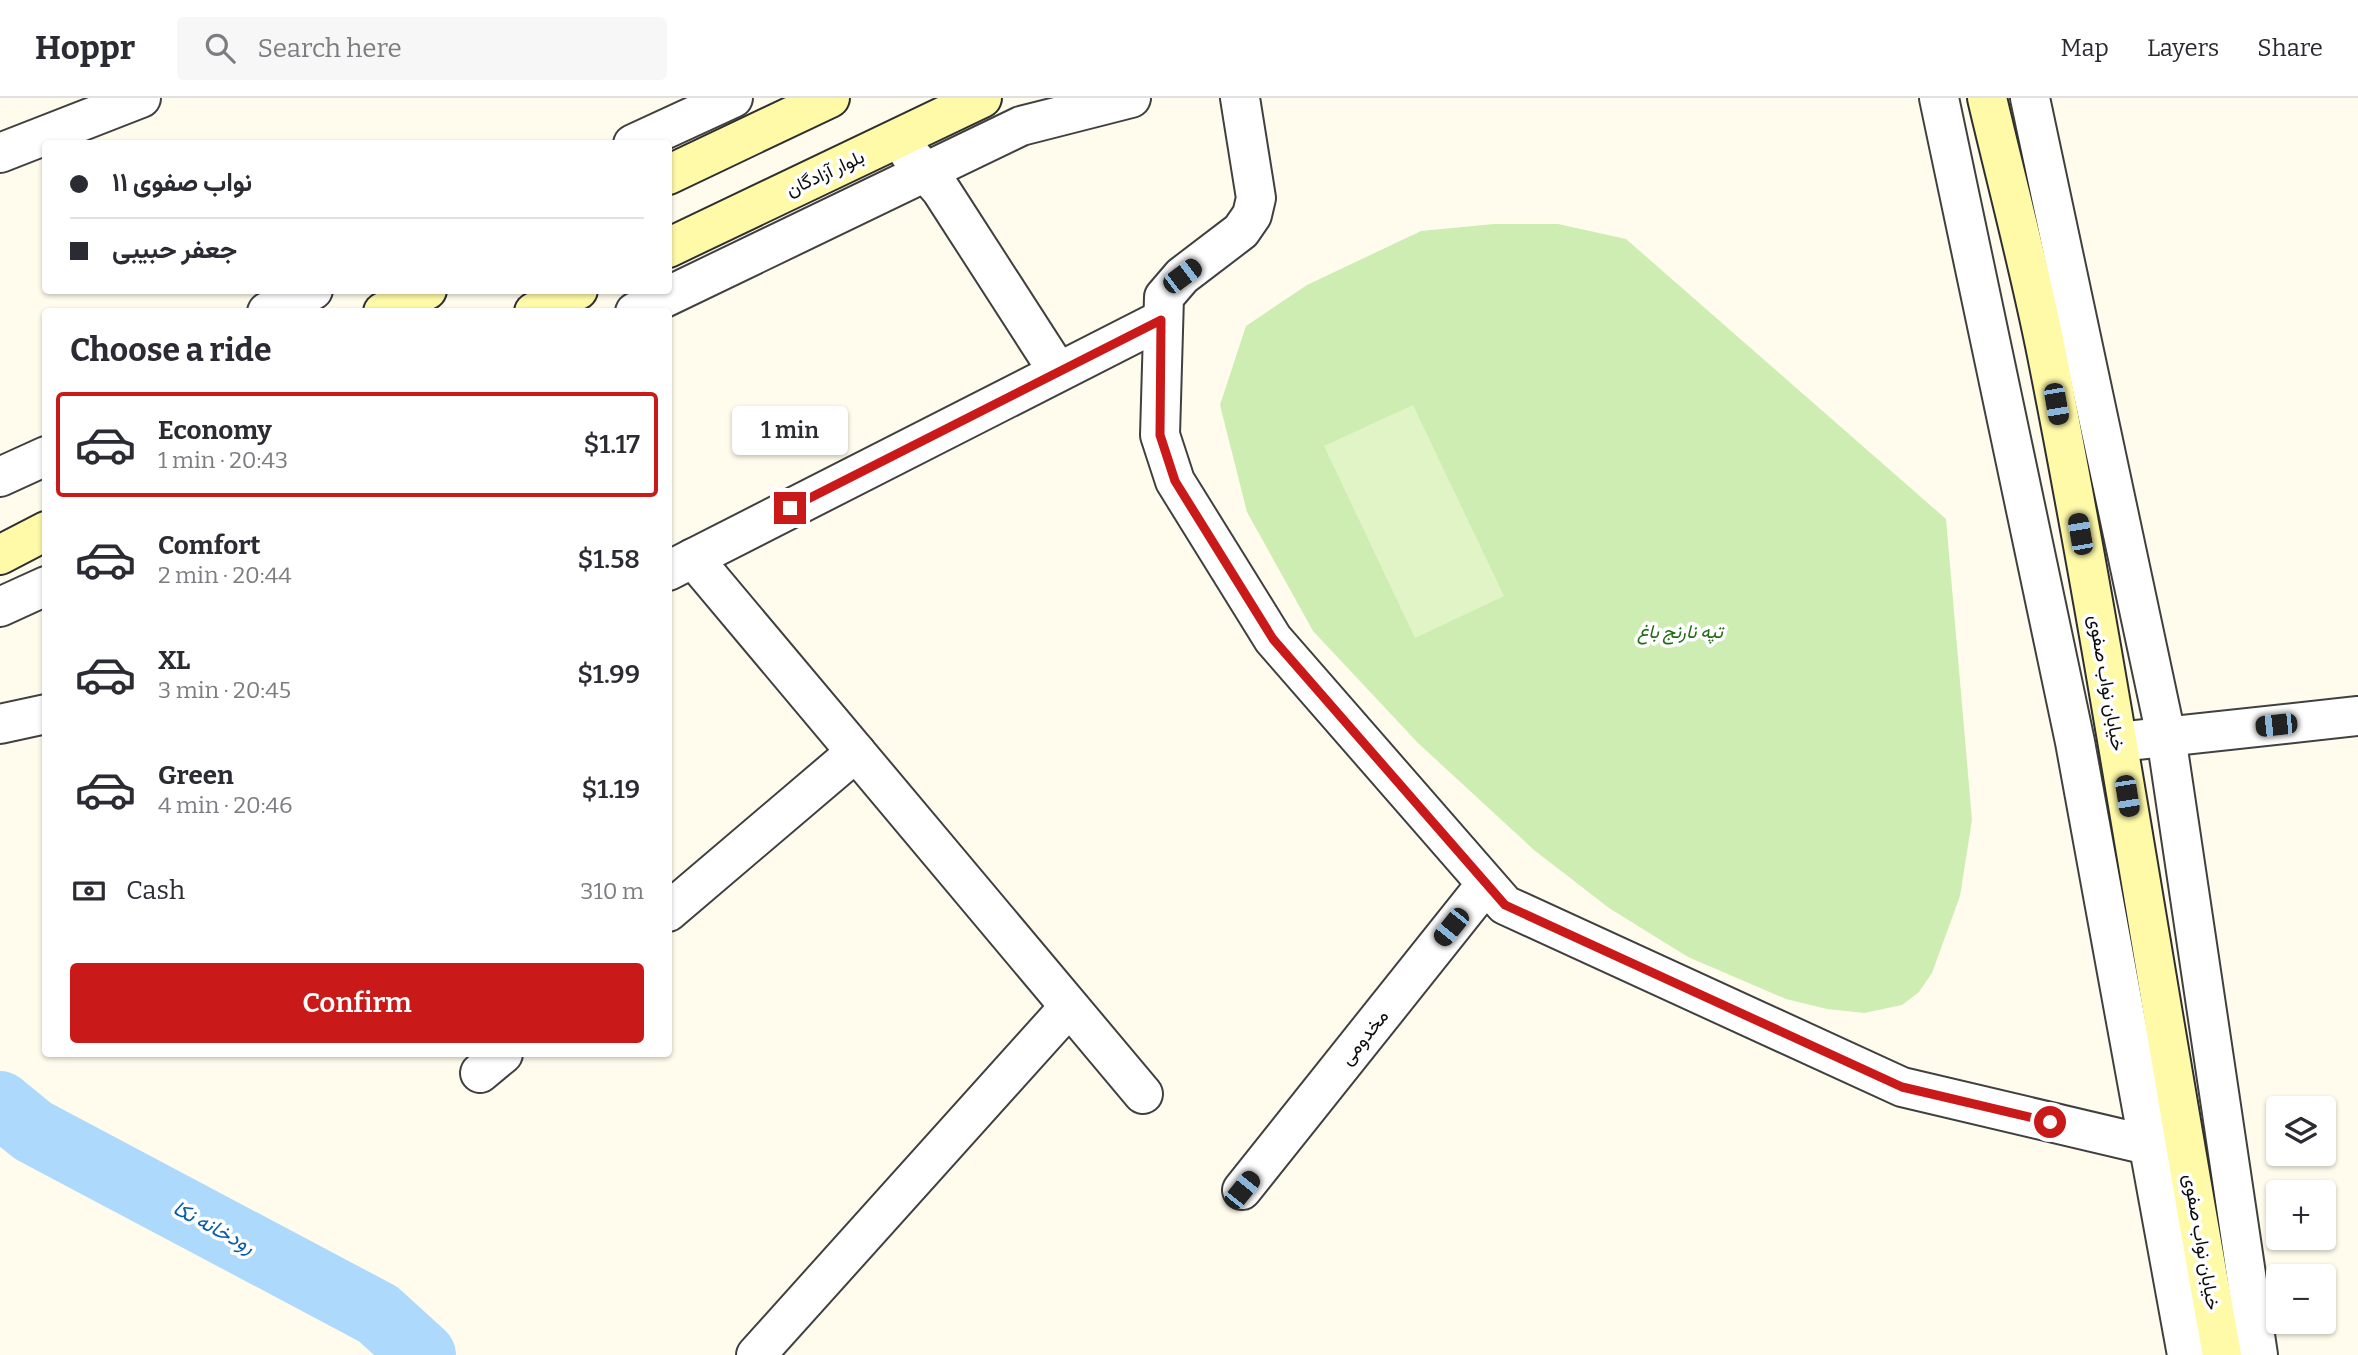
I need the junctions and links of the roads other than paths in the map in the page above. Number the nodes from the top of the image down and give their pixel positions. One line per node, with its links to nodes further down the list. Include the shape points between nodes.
1 (141, 98): 12 (street)
2 (733, 98): 11 (street)
3 (830, 98): 14 (main road)
4 (982, 98): 10 (main road, بلوار آزادگان)
5 (1131, 98): 13 (street, via 1021,127)
6 (1240, 98): 23 (street, via 1256,198 1252,215 1241,231 1182,276 1164,297)
7 (1939, 98): 42 (street, via 2075,741)
8 (1987, 98): 36 (main road, خیابان نواب صفوی, via 2046,352)
9 (2030, 98): 35 (street)
10 (897, 139): 13 (street); 15 (main road, بلوار آزادگان)
11 (642, 140)
12 (0, 153)
13 (925, 172): 22 (street); 24 (street)
14 (672, 173)
15 (672, 245)
16 (305, 294): 19 (street)
17 (419, 294): 20 (main road)
18 (570, 294): 21 (main road)
19 (275, 308)
20 (391, 308)
21 (542, 308)
22 (643, 308)
23 (1161, 320): 24 (street); 38 (street, via 1160,435 1175,481 1273,639)
24 (1057, 370): 29 (street)
25 (42, 458): 26 (street)
26 (0, 477)
27 (42, 533): 28 (main road)
28 (0, 555)
29 (681, 564): 37 (street)
30 (42, 588): 31 (street)
31 (0, 607)
32 (42, 715): 34 (street)
33 (2358, 716): 35 (street)
34 (0, 724)
35 (2166, 736): 36 (street); 48 (street)
36 (2118, 741): 43 (main road, خیابان نواب صفوی)
37 (856, 752): 39 (street); 40 (street)
38 (1486, 884): 42 (street, via 1505,905 1902,1087); 44 (street, مخدومی)
39 (672, 909)
40 (1069, 1007): 41 (street); 45 (street)
41 (1143, 1094)
42 (2148, 1145): 43 (street); 46 (street)
43 (2186, 1154): 47 (main road, خیابان نواب صفوی)
44 (1242, 1190)
45 (756, 1355)
46 (2187, 1355)
47 (2222, 1355)
48 (2258, 1355)

